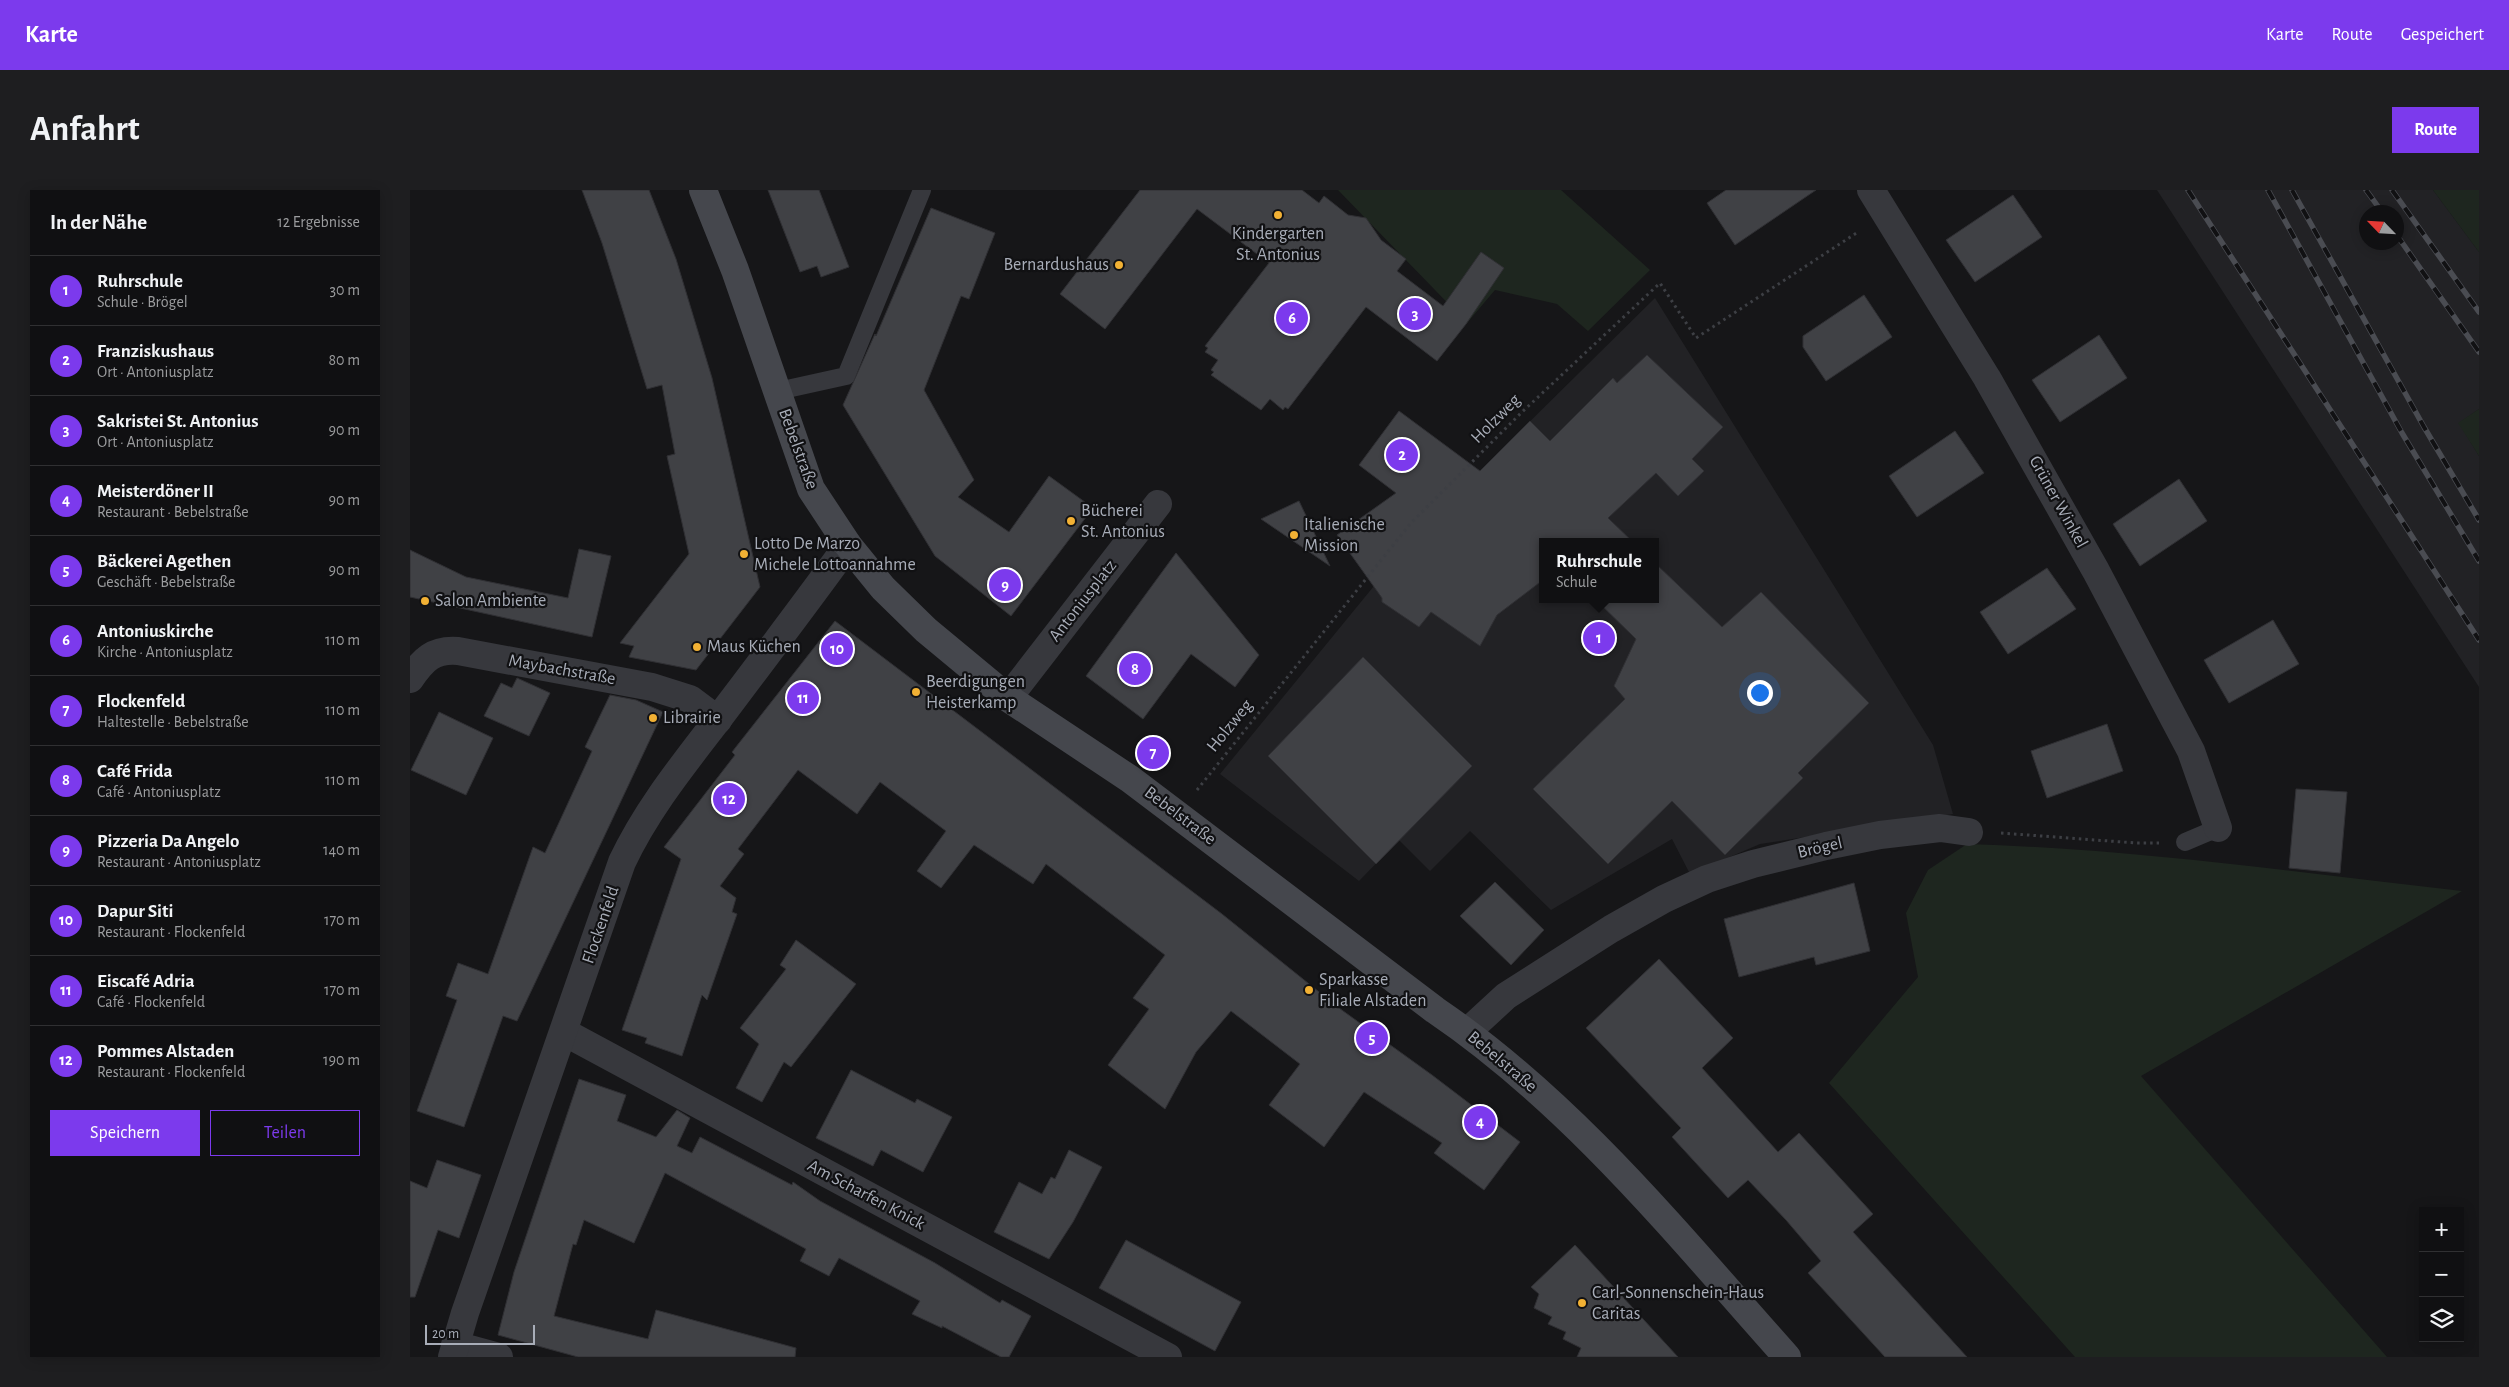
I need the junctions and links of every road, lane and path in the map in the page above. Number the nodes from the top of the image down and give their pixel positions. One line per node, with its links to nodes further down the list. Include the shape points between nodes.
1 (703, 190): 5 (street, Bebelstraße, via 736,270)
2 (922, 190): 5 (lane, via 846,376)
3 (1871, 190): 4 (street, Grüner Winkel)
4 (1886, 213): 11 (path, Holzweg, via 1696,338 1660,283 1521,413 1410,524); 12 (street, Grüner Winkel, via 1991,386 2096,571 2191,751)
5 (778, 391): 7 (street, Bebelstraße, via 810,489)
6 (1158, 504): 9 (street, Antoniusplatz)
7 (848, 545): 9 (street, Bebelstraße, via 907,613); 10 (street, Flockenfeld)
8 (410, 679): 10 (street, Maybachstraße, via 431,654 458,651 652,686 690,699)
9 (1008, 698): 11 (street, Bebelstraße)
10 (718, 720): 15 (street, Flockenfeld, via 658,798 622,862)
11 (1177, 814): 16 (street, Bebelstraße)
12 (2218, 828): 14 (lane)
13 (1969, 832): 14 (path, via 2056,835 2136,843); 16 (street, Brögel, via 1940,828 1880,835 1753,864 1707,879 1611,929 1506,996)
14 (2184, 842)
15 (564, 1032): 17 (street, Flockenfeld); 19 (street, Am Scharfen Knick)
16 (1467, 1032): 20 (street, Bebelstraße, via 1576,1127)
17 (454, 1351): 18 (street)
18 (499, 1357)
19 (1168, 1357)
20 (1787, 1357)

